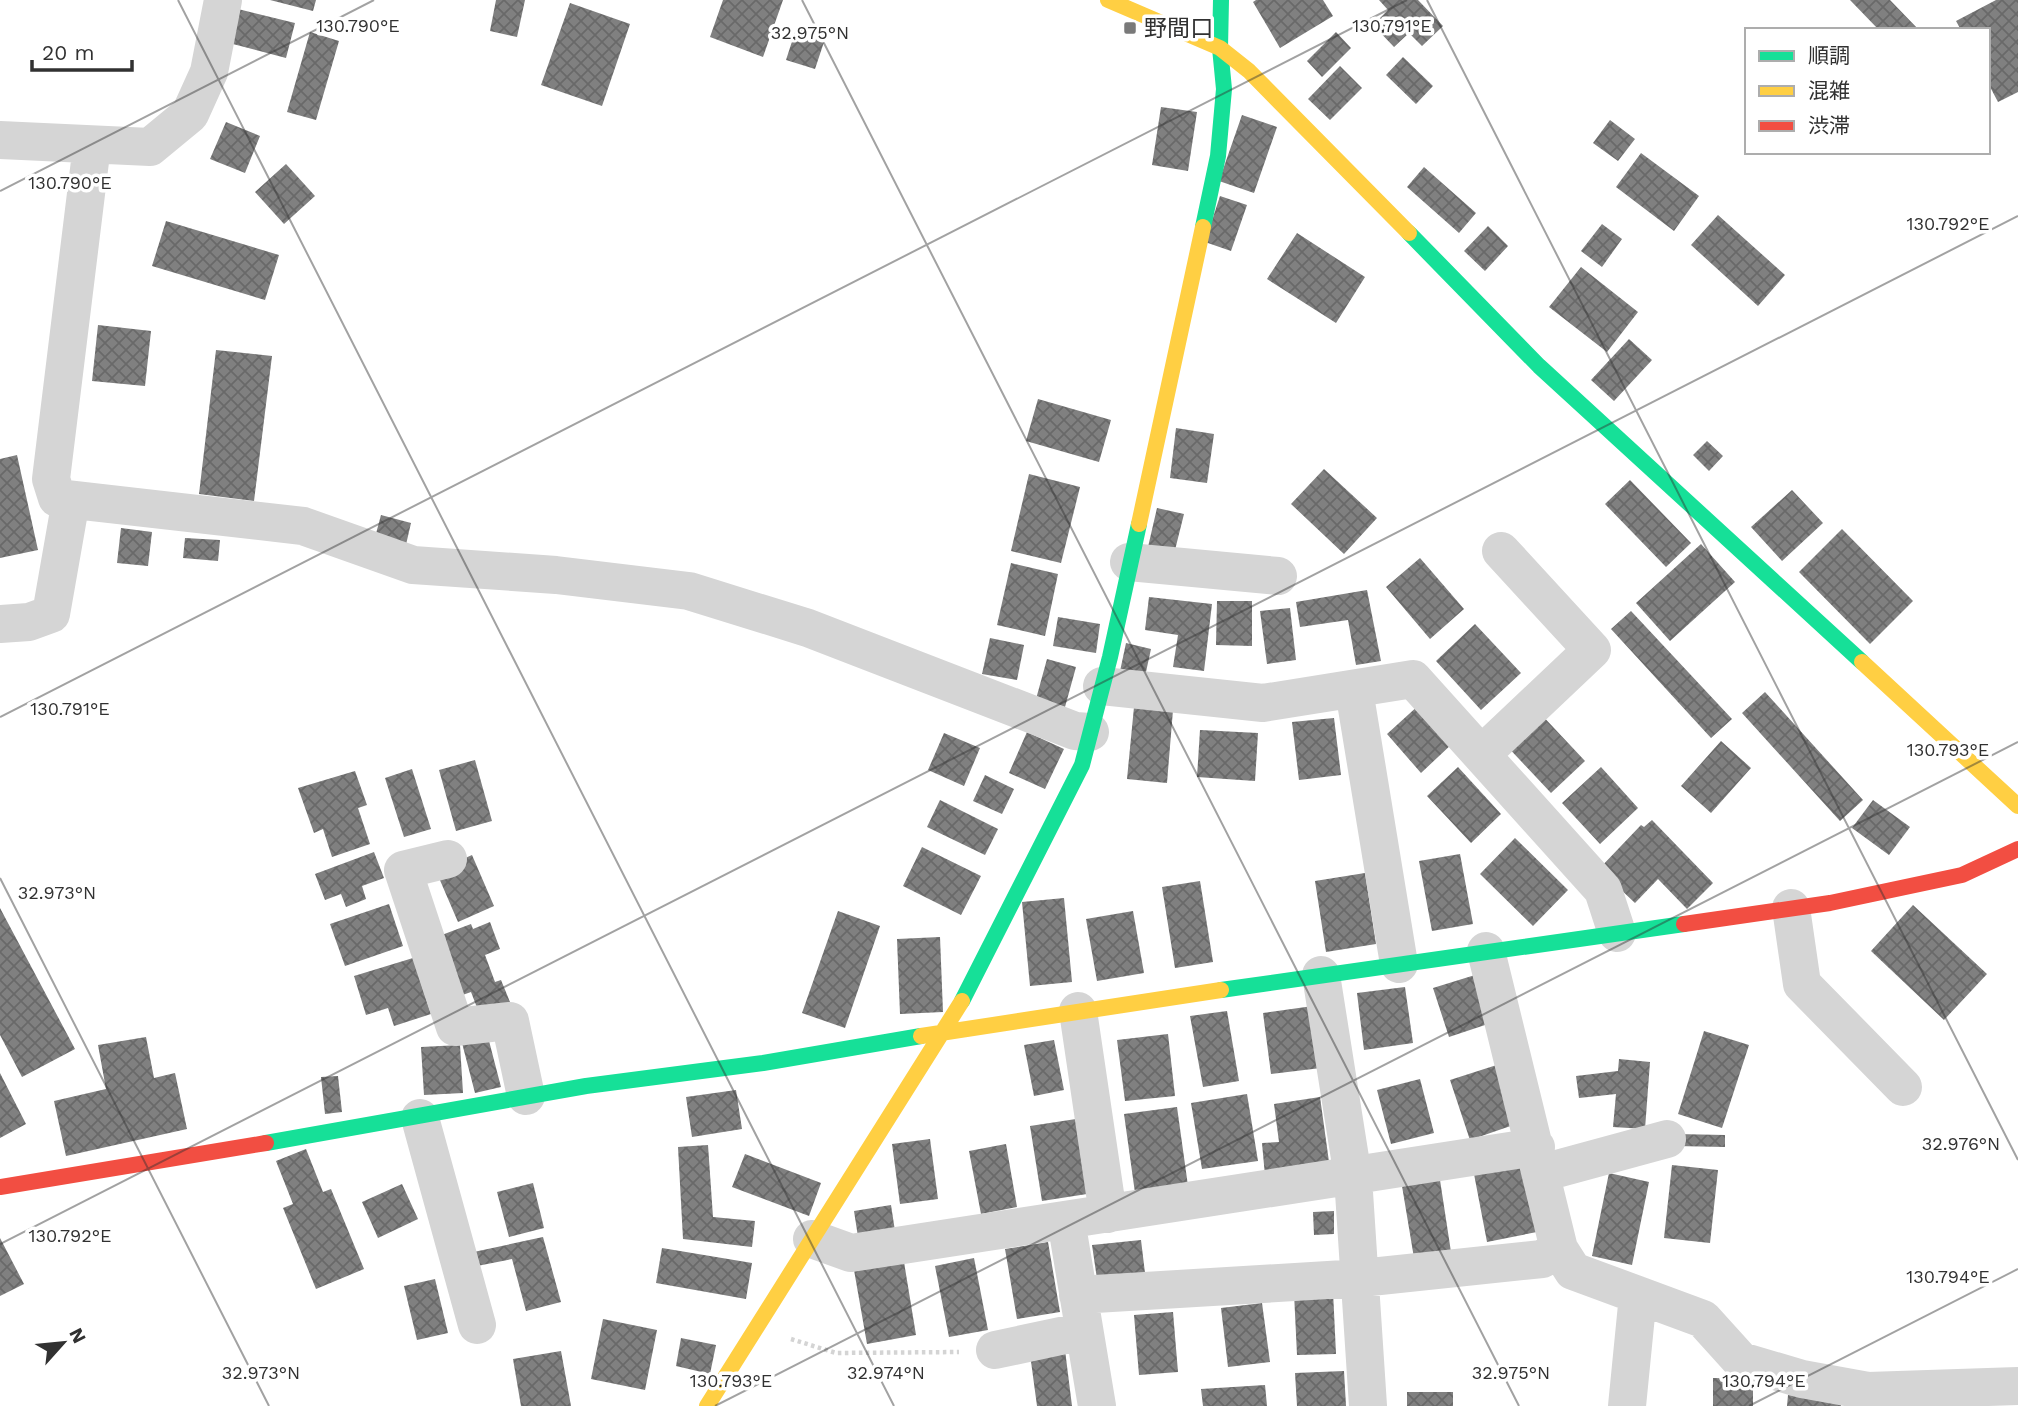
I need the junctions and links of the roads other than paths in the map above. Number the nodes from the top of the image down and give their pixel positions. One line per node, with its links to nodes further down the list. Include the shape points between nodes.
1 (223, 0): 6 (street, via 209,72 190,114 150,146)
2 (1108, 0): 4 (street)
3 (1221, 0): 4 (street)
4 (1220, 48): 9 (street, via 1224,89 1218,156); 16 (street, via 1249,71 1539,366)
5 (0, 140): 6 (street)
6 (92, 145): 7 (street, via 51,479 57,498)
7 (71, 500): 11 (street, via 51,614 29,622); 14 (street, via 303,526 413,565 689,591 808,628 1076,731)
8 (1501, 551): 15 (street, via 1592,650)
9 (1129, 562): 10 (street); 12 (street)
10 (1278, 576)
11 (0, 624)
12 (1102, 686): 13 (street, via 1263,703); 14 (street)
13 (1354, 690): 15 (street, via 1413,679); 22 (street)
14 (1090, 732): 25 (street, via 1082,765 965,996)
15 (1482, 754): 20 (street, via 1603,890)
16 (2018, 806)
17 (2018, 849): 19 (street, via 1962,876)
18 (448, 859): 27 (street, via 403,870 455,1027 510,1021)
19 (1791, 908): 20 (street); 26 (street, via 1802,984)
20 (1617, 933): 21 (street)
21 (1486, 951): 22 (street); 30 (street)
22 (1399, 964): 23 (street)
23 (1321, 975): 24 (street); 31 (street)
24 (1078, 1011): 25 (street); 33 (street)
25 (941, 1032): 27 (street, via 763,1063); 35 (street)
26 (1903, 1087)
27 (526, 1096): 28 (street)
28 (420, 1118): 32 (street); 40 (street)
29 (1667, 1139): 30 (street)
30 (1539, 1160): 31 (street); 36 (street)
31 (1353, 1177): 33 (street); 37 (street)
32 (0, 1187)
33 (1108, 1214): 34 (street)
34 (1066, 1220): 35 (street, via 852,1253); 39 (street)
35 (812, 1239): 44 (street)
36 (1559, 1249): 37 (street, via 1542,1259); 38 (street, via 1573,1271)
37 (1361, 1278): 39 (street); 46 (street)
38 (1637, 1295): 43 (street, via 1703,1319 1741,1361); 47 (street)
39 (1081, 1313): 41 (street); 45 (street)
40 (477, 1325)
41 (995, 1350)
42 (2018, 1386): 43 (street)
43 (1778, 1389)
44 (707, 1406)
45 (1097, 1406)
46 (1368, 1406)
47 (1627, 1406)

